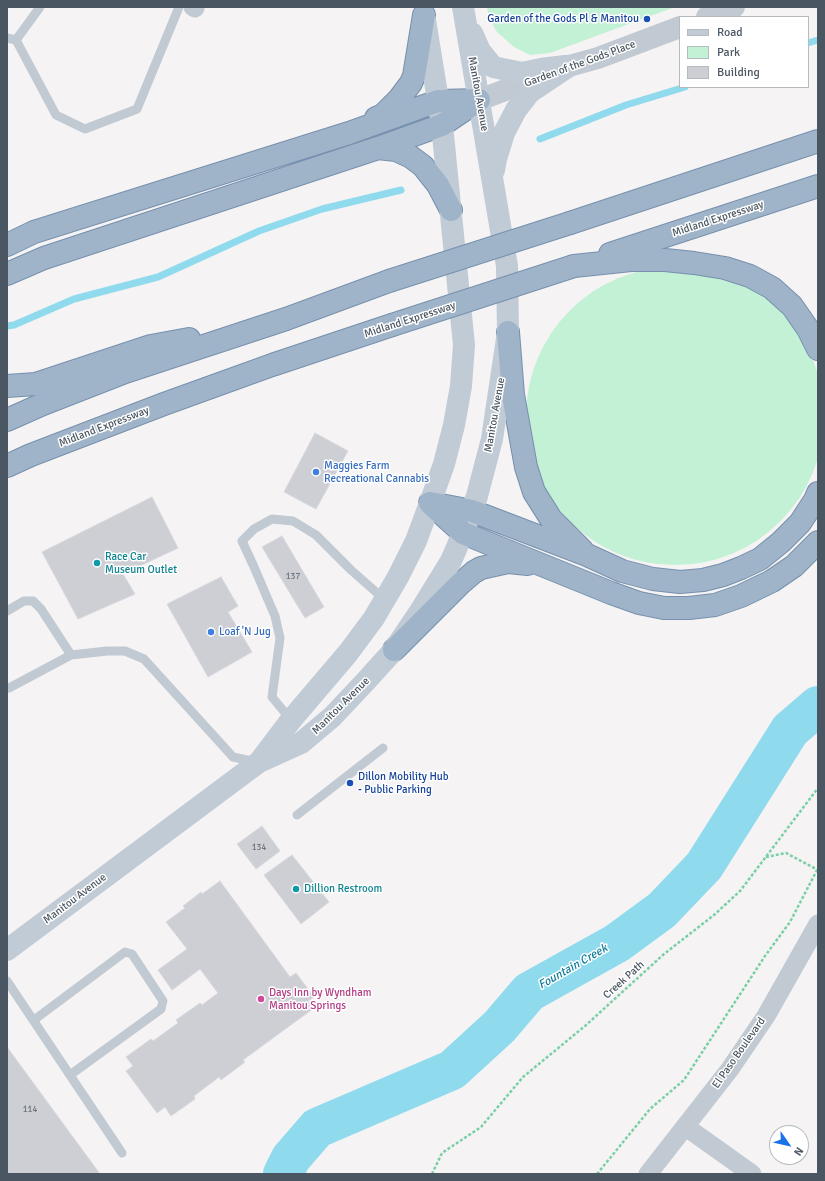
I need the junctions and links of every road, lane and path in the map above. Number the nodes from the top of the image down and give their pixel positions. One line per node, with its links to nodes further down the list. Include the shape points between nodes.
1 (40, 7): 8 (lane)
2 (189, 7): 8 (lane, via 137,109 85,129 56,115)
3 (734, 7): 6 (street)
4 (463, 10): 9 (main road, via 480,51 493,67 522,72); 10 (main road, Manitou Avenue)
5 (423, 11): 11 (main road, Manitou Avenue); 13 (highway, via 411,83 383,115)
6 (710, 16)
7 (679, 27): 9 (street, Garden of the Gods Place, via 598,58)
8 (12, 39)
9 (569, 66): 10 (street, Garden of the Gods Place); 16 (main road, via 530,92 516,110 504,133)
10 (479, 100): 11 (highway); 12 (highway); 16 (main road, Manitou Avenue)
11 (438, 102): 12 (main road, Manitou Avenue); 13 (highway)
12 (442, 124): 15 (highway); 18 (main road, Manitou Avenue)
13 (349, 133): 19 (highway, via 34,232)
14 (818, 142): 22 (highway, bridge, via 389,281)
15 (378, 148): 18 (highway, via 396,150 423,166 438,185); 21 (highway, via 44,258)
16 (492, 179): 23 (main road, Manitou Avenue, via 507,266)
17 (818, 186): 20 (highway, Midland Expressway)
18 (451, 210): 29 (main road, Manitou Avenue, via 464,345 461,386 454,425)
19 (7, 245)
20 (574, 266): 24 (highway, via 631,260 665,260 725,268 750,276 772,288 792,306); 27 (highway, Midland Expressway, bridge, via 272,365 164,404)
21 (7, 274)
22 (286, 319): 25 (highway, via 151,346 36,384); 26 (highway, via 125,372)
23 (508, 332): 30 (main road, Manitou Avenue, via 492,439); 33 (highway, via 513,395 526,467 534,492 551,519)
24 (818, 349)
25 (7, 386)
26 (7, 420)
27 (7, 466)
28 (818, 493): 33 (highway, via 800,523 781,542 760,559 723,575 680,582 653,579 622,571)
29 (430, 503): 30 (highway); 31 (highway); 35 (main road, Manitou Avenue, via 416,541)
30 (472, 510): 31 (main road, Manitou Avenue); 33 (highway)
31 (463, 534): 34 (highway); 37 (main road, Manitou Avenue, via 451,561)
32 (818, 542): 34 (highway, via 794,566 772,581 741,596 690,608 664,608 639,603)
33 (587, 555)
34 (543, 566): 37 (highway, via 508,562 481,568 460,584)
35 (385, 600): 40 (main road, Manitou Avenue, via 348,653); 40 (lane, via 316,535 293,522 272,519 254,529 242,541 275,616 280,638 272,697)
36 (7, 610): 38 (lane, via 24,601 32,601 41,609)
37 (394, 650): 42 (main road, Manitou Avenue, via 332,717 301,743)
38 (71, 655): 39 (lane); 42 (lane, via 125,651 144,659 233,757)
39 (7, 688)
40 (291, 720): 42 (main road, Manitou Avenue)
41 (383, 748): 44 (lane)
42 (259, 762): 48 (main road, Manitou Avenue)
43 (818, 788): 45 (path, Creek Path)
44 (297, 815)
45 (766, 857): 46 (path, via 786,853); 54 (path, Creek Path, via 740,891 714,916 664,954 586,1026 524,1077 481,1127 442,1153)
46 (817, 870): 55 (path, via 790,922 764,956 684,1080 650,1109)
47 (818, 924): 52 (street, El Paso Boulevard, via 766,1016)
48 (7, 950)
49 (7, 981): 50 (lane)
50 (34, 1020): 51 (lane); 51 (lane, via 125,952 132,954 163,1001 161,1010)
51 (70, 1075): 53 (lane)
52 (686, 1127): 56 (street, El Paso Boulevard); 57 (street)
53 (122, 1153)
54 (432, 1174)
55 (597, 1174)
56 (648, 1174)
57 (752, 1174)

